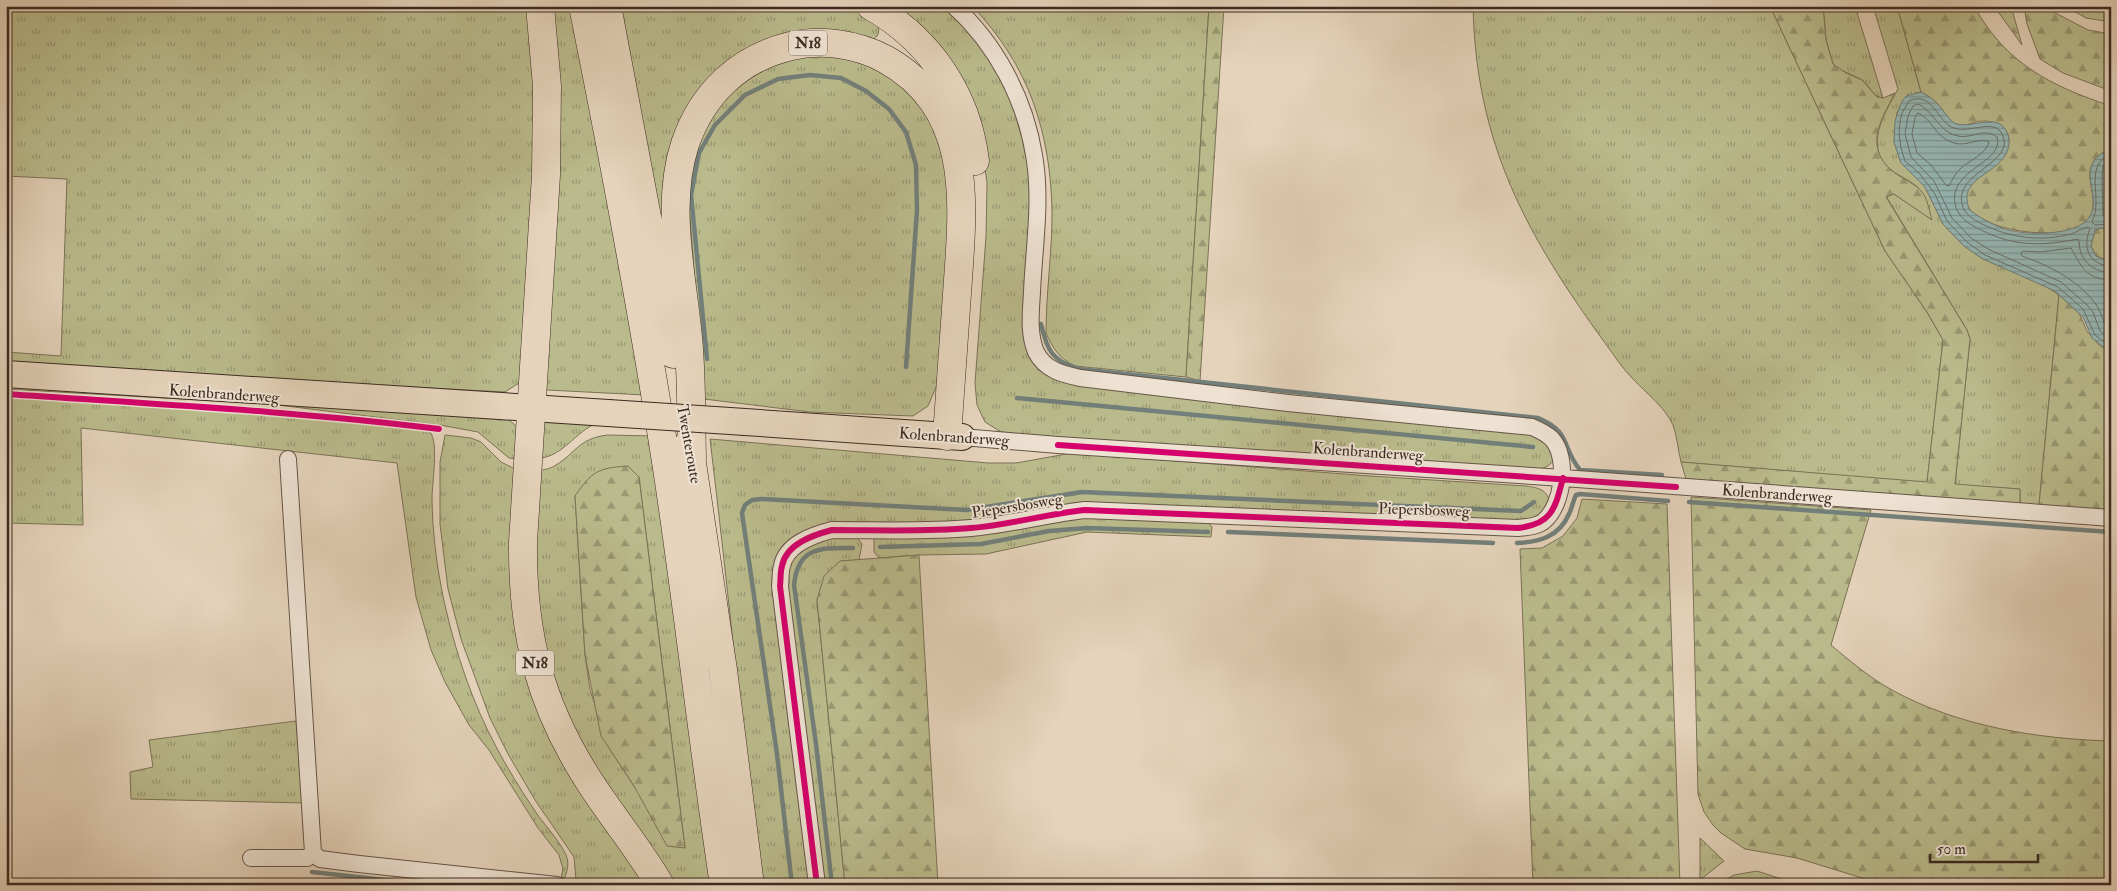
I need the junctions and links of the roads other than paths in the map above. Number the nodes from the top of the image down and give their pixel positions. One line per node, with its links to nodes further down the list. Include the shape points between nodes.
1 (540, 6): 7 (highway, N18, via 547,86 546,139)
2 (583, 6): 17 (highway, Twenteroute, via 612,148 667,471)
3 (607, 6): 10 (highway, Twenteroute / N18)
4 (871, 6): 8 (highway, via 903,28 931,56 954,89 970,132 977,184)
5 (954, 6): 11 (street, Piepersbosweg, via 986,42 1003,68 1026,123 1034,155 1038,195 1031,330 1036,352 1044,364 1056,373 1080,378 1532,427 1553,440)
6 (6, 374): 7 (main road, Kolenbranderweg)
7 (532, 408): 8 (main road, Kolenbranderweg, bridge); 16 (highway, N18, via 522,574 535,663 550,709 574,758)
8 (954, 436): 10 (highway, N18, via 962,199 957,153 950,133 930,97 900,68 863,49 804,44 760,56 724,80 702,106 685,145 679,168 677,224 690,367); 11 (street, Kolenbranderweg)
9 (288, 459): 13 (street)
10 (692, 459): 18 (highway, Twenteroute / N18)
11 (1563, 478): 12 (street, Kolenbranderweg); 19 (street, Piepersbosweg, via 1553,512 1532,527 1085,510 970,528 832,530 814,535 793,547 782,564 780,586)
12 (2111, 518)
13 (313, 853): 14 (street, via 308,858); 15 (street, via 320,859)
14 (251, 858)
15 (557, 885)
16 (660, 885)
17 (724, 885)
18 (750, 885)
19 (818, 885)

